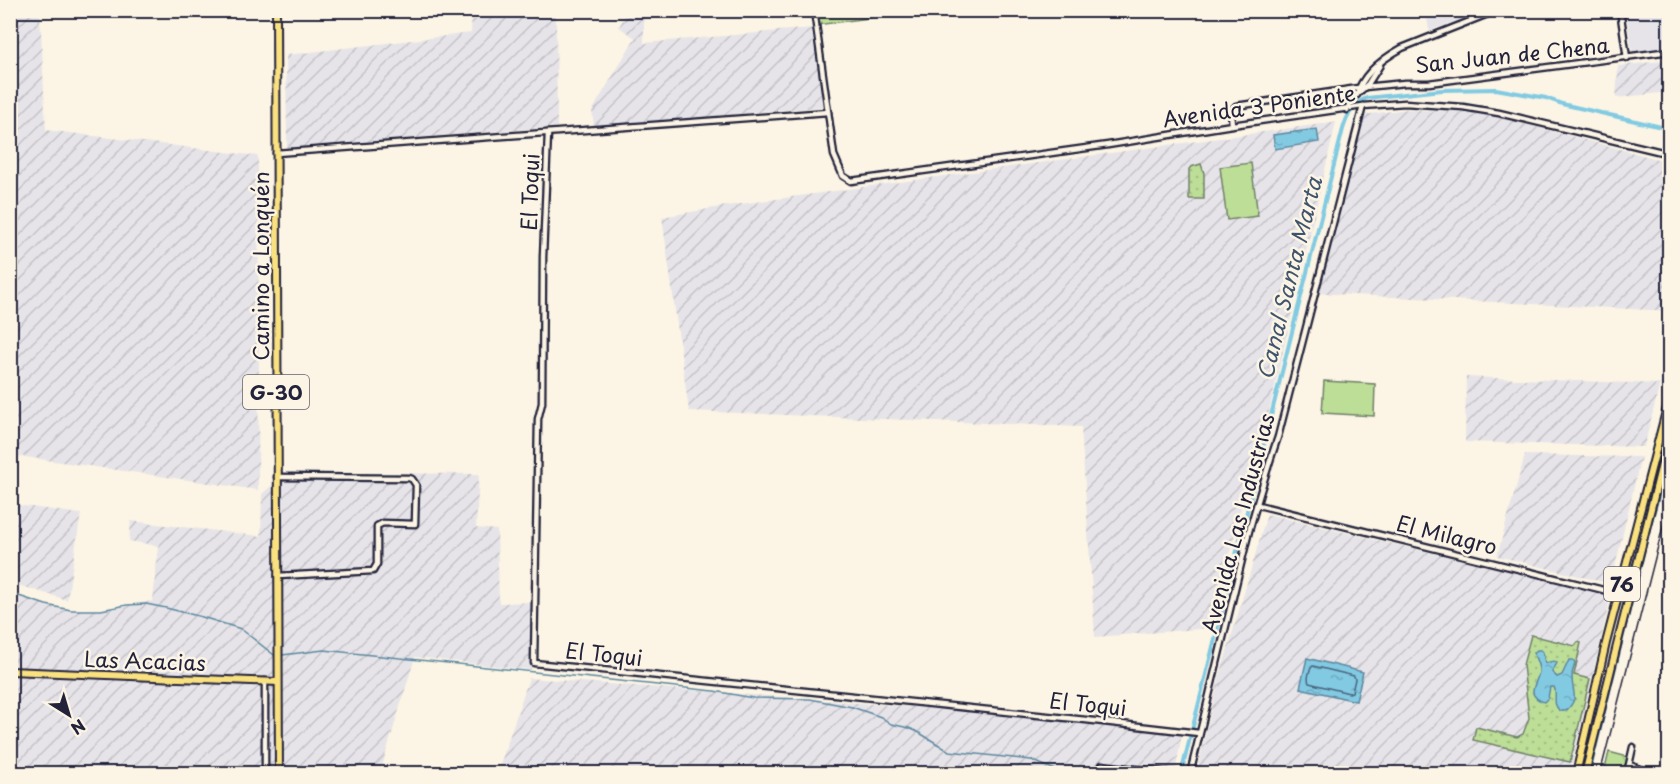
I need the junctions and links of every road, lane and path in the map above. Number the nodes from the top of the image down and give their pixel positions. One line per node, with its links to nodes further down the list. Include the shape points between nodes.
1 (276, 10): 15 (main road, Camino a Lonquén / G-30)
2 (814, 10): 12 (street)
3 (1498, 10): 7 (street, via 1402,48)
4 (1620, 10): 6 (street)
5 (1670, 51): 6 (street, San Juan de Chena)
6 (1627, 58): 8 (street, San Juan de Chena, via 1429,83)
7 (1384, 60): 8 (street); 9 (street)
8 (1365, 87): 9 (street, San Juan de Chena)
9 (1358, 92): 11 (street); 13 (street, San Juan de Chena, via 1236,106 1231,112)
10 (1363, 106): 11 (street, Avenida 3 Poniente); 16 (street, Avenida 3 Poniente, via 1405,103 1463,107); 23 (street, Avenida Las Industrias)
11 (1348, 110): 13 (street, Avenida 3 Poniente)
12 (828, 112): 13 (street, Avenida 3 Poniente, via 836,162 843,176 851,181); 14 (street)
13 (1232, 125)
14 (548, 133): 15 (street); 32 (street, El Toqui, via 534,663)
15 (276, 153): 22 (main road, Camino a Lonquén / G-30)
16 (1670, 154)
17 (1670, 396): 18 (main road, 76)
18 (1666, 426): 20 (main road, 76)
19 (1670, 432): 21 (main road, 76)
20 (1653, 462): 21 (main road); 24 (main road, 76)
21 (1662, 464): 25 (main road, 76)
22 (277, 477): 26 (main road, Camino a Lonquén / G-30); 26 (street, via 412,479 416,485 415,524 383,523 376,528 374,571)
23 (1258, 505): 27 (street, El Milagro); 32 (street, Avenida Las Industrias, via 1216,671)
24 (1632, 544): 25 (main road); 27 (main road, 76)
25 (1641, 546): 28 (main road, 76)
26 (278, 576): 31 (main road, Camino a Lonquén / G-30)
27 (1619, 594): 28 (street, El Milagro); 40 (main road, 76)
28 (1628, 596): 41 (main road, 76)
29 (10, 671): 30 (main road, Las Acacias)
30 (265, 681): 31 (main road, Las Acacias); 37 (street)
31 (278, 682): 38 (main road, Camino a Lonquén / G-30)
32 (1196, 733): 39 (street, Avenida Las Industrias)
33 (1633, 747): 35 (street)
34 (1102, 765): 36 (street)
35 (1629, 765): 42 (street); 43 (street)
36 (1176, 773)
37 (265, 774)
38 (279, 774)
39 (1190, 774)
40 (1576, 774)
41 (1585, 774)
42 (1627, 774)
43 (1654, 774)

